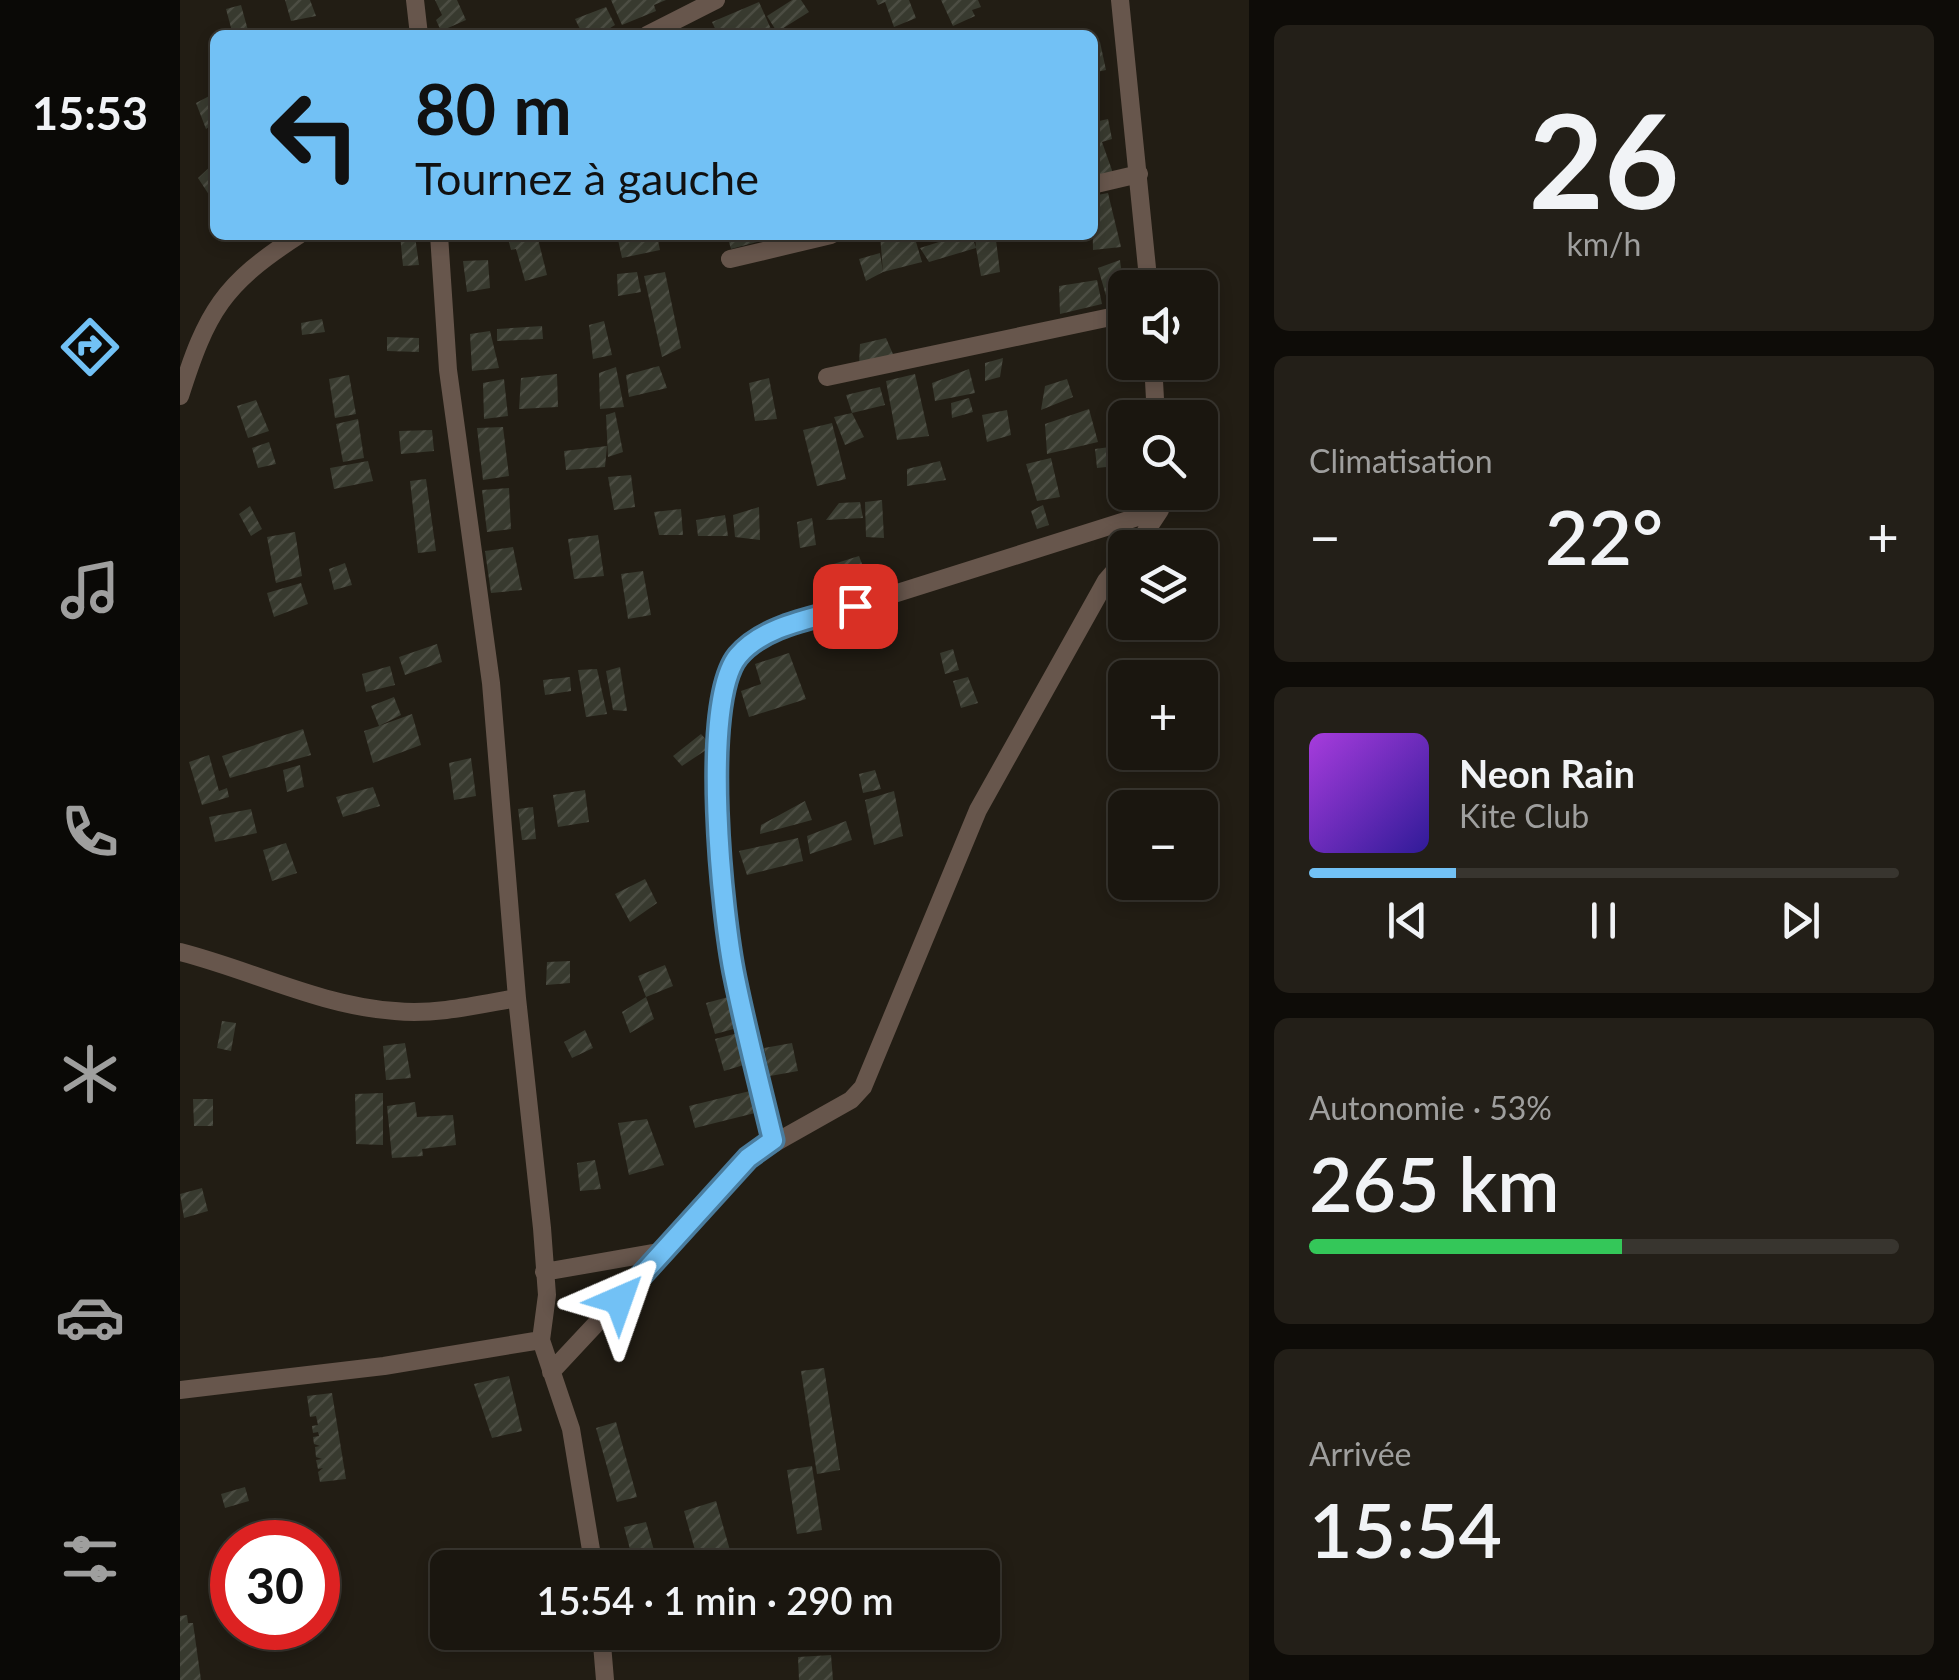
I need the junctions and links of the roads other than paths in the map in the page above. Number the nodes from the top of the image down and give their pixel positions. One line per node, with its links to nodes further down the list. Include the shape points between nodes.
1 (416, 0): 4 (street)
2 (716, 0): 5 (street)
3 (1120, 0): 6 (street)
4 (419, 30)
5 (657, 30)
6 (1139, 174): 7 (street); 12 (street)
7 (1098, 184)
8 (292, 240): 15 (street, via 231,285 210,313)
9 (439, 240): 19 (street, via 448,370 491,683)
10 (810, 240): 11 (street)
11 (730, 259)
12 (1147, 270)
13 (1108, 318): 14 (street)
14 (827, 377)
15 (180, 396)
16 (1132, 510): 20 (street, via 764,634 735,660 722,686 722,871 734,974)
17 (1108, 579): 20 (street, via 978,810 863,1086 851,1100)
18 (180, 952): 19 (street, via 321,997 393,1012)
19 (517, 998): 22 (street)
20 (773, 1140): 21 (street, via 748,1158)
21 (664, 1251): 22 (street); 24 (street)
22 (544, 1272): 23 (street)
23 (541, 1340): 24 (street); 25 (street)
24 (551, 1372): 26 (street, via 571,1429)
25 (180, 1390)
26 (591, 1550)
27 (602, 1650): 28 (street)
28 (605, 1680)

